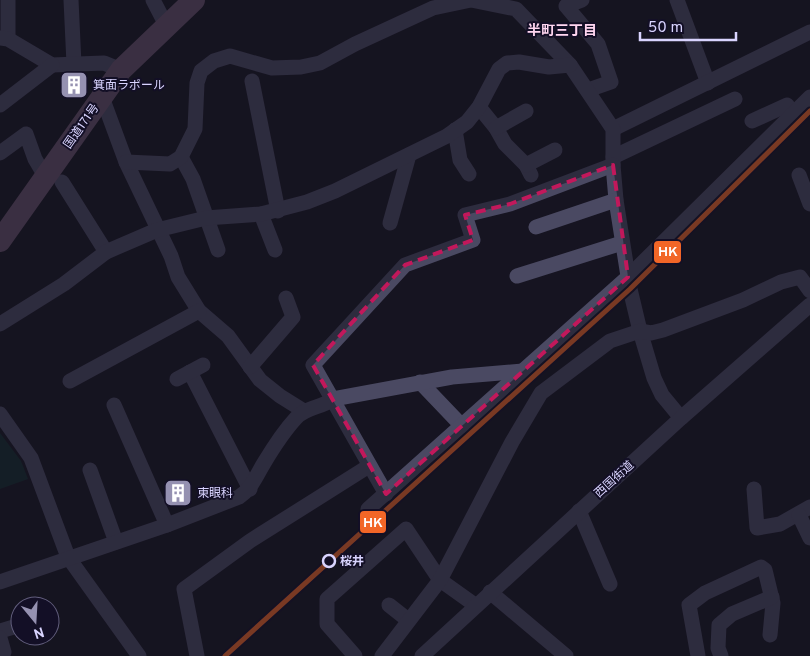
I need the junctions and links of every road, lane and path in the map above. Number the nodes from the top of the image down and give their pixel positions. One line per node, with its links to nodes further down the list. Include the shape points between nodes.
1 (8, 0): 11 (street)
2 (71, 0): 12 (street)
3 (154, 0): 9 (street)
4 (194, 0): 9 (highway, 国道171号)
5 (582, 0): 18 (street, via 566,6 598,44 611,82)
6 (677, 0): 17 (street)
7 (429, 4): 8 (street, via 471,0); 33 (street, via 320,63 272,68 230,56 214,61 201,71 197,83 196,129)
8 (520, 5): 14 (street)
9 (166, 25): 15 (highway, 国道171号)
10 (810, 32): 17 (street)
11 (4, 38): 13 (street)
12 (74, 64): 13 (street); 15 (street, via 104,63)
13 (52, 65): 22 (street)
14 (570, 65): 18 (street); 23 (street, via 549,67 507,62 499,69)
15 (121, 70): 19 (highway, 国道171号)
16 (252, 81): 41 (street)
17 (708, 83): 28 (street)
18 (588, 90): 28 (street)
19 (102, 97): 35 (street); 38 (highway, 国道171号)
20 (810, 97): 25 (street)
21 (735, 98): 34 (street)
22 (0, 105)
23 (479, 107): 27 (street); 29 (street, via 467,122)
24 (526, 111): 27 (street)
25 (793, 114): 26 (street, via 787,105); 53 (street)
26 (752, 121)
27 (496, 128): 30 (street, via 529,170)
28 (613, 129): 34 (street)
29 (455, 130): 32 (street); 36 (street, via 460,160)
30 (555, 150)
31 (0, 153): 38 (street, via 26,134 35,159)
32 (409, 155): 41 (street, via 335,191); 44 (street)
33 (182, 157): 35 (street, via 170,164); 43 (street)
34 (613, 161): 39 (street); 65 (street, via 510,204 465,215 473,240 404,265 313,365)
35 (126, 162): 46 (street)
36 (469, 174)
37 (799, 175): 40 (street)
38 (54, 179): 47 (highway, 国道171号); 51 (street)
39 (616, 200): 45 (street); 48 (street)
40 (810, 204)
41 (278, 211): 42 (street)
42 (260, 214): 43 (street); 50 (street)
43 (206, 218): 46 (street); 49 (street)
44 (390, 223)
45 (536, 227)
46 (157, 230): 51 (street); 57 (street, via 178,277)
47 (0, 241)
48 (622, 243): 52 (street); 53 (street)
49 (218, 250)
50 (275, 250)
51 (106, 252): 58 (street, via 64,284)
52 (517, 276)
53 (628, 277): 59 (street); 61 (street)
54 (810, 291): 59 (street, via 800,277 663,330)
55 (286, 298): 60 (street, via 293,318)
56 (810, 305): 69 (street, 西国街道)
57 (199, 311): 60 (street, via 228,336); 63 (street)
58 (0, 324)
59 (640, 331): 69 (street, via 662,395); 83 (street, via 610,341 541,393)
60 (250, 367): 67 (street, via 260,380)
61 (523, 371): 64 (street); 70 (street)
62 (190, 372): 73 (street)
63 (70, 381)
64 (420, 382): 65 (street); 70 (street)
65 (333, 400): 67 (street); 71 (street)
66 (114, 405): 79 (street)
67 (304, 411): 73 (street, via 264,463)
68 (0, 414): 82 (street, via 31,458)
69 (681, 418): 77 (street, 西国街道)
70 (462, 426): 75 (street)
71 (369, 466): 75 (street); 93 (street, via 250,541 184,589)
72 (90, 470): 81 (street)
73 (250, 489): 79 (street, via 239,497)
74 (754, 489): 78 (street, via 757,528 780,524)
75 (386, 494): 76 (street)
76 (368, 509)
77 (579, 511): 85 (street); 86 (street, 西国街道)
78 (804, 511): 80 (street)
79 (167, 525): 81 (street)
80 (810, 538)
81 (116, 542): 82 (street)
82 (68, 557): 84 (street, via 60,563); 92 (street)
83 (440, 580): 89 (street); 90 (street); 94 (street, via 406,529 327,599 327,624)
84 (0, 582)
85 (610, 584)
86 (490, 592): 89 (street, 西国街道); 97 (street)
87 (772, 597): 91 (street); 98 (street, via 765,570 761,567 704,593 689,605); 99 (street, via 732,614 719,625)
88 (389, 605): 90 (street)
89 (475, 606): 96 (street, 西国街道)
90 (408, 620): 95 (street)
91 (770, 635)
92 (139, 656)
93 (198, 656)
94 (355, 656)
95 (382, 656)
96 (422, 656)
97 (566, 656)
98 (698, 656)
99 (721, 656)

